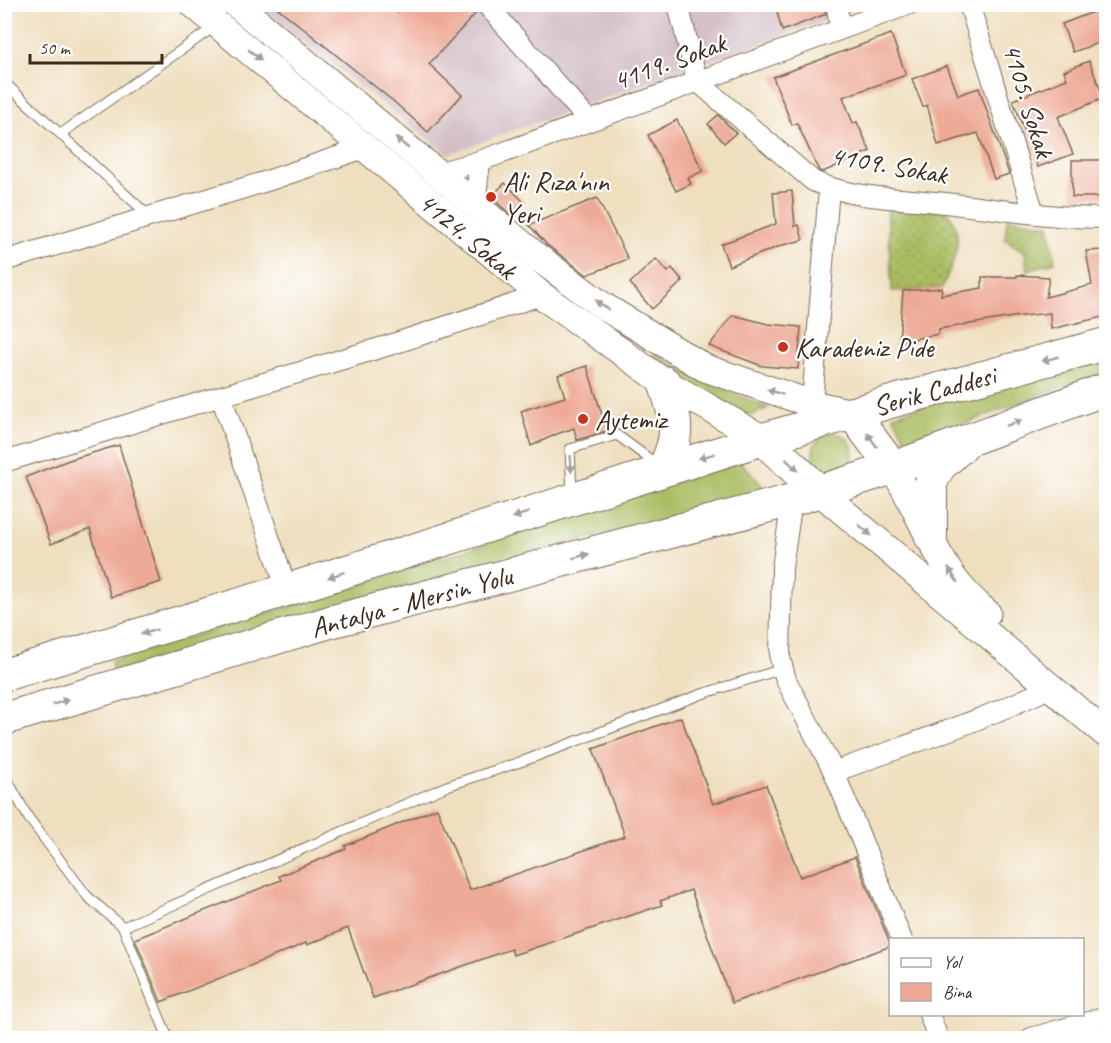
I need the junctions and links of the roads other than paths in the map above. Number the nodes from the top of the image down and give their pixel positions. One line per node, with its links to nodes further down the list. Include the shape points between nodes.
1 (193, 4): 7 (main road, 4124. Sokak)
2 (486, 4): 11 (street)
3 (678, 4): 9 (street)
4 (836, 4): 8 (street)
5 (910, 4): 8 (street, 4119. Sokak)
6 (969, 4): 18 (street, 4105. Sokak)
7 (235, 10): 12 (lane); 13 (main road, 4124. Sokak, one-way to 13); 15 (main road, one-way to 7)
8 (841, 29): 9 (street, 4119. Sokak)
9 (697, 81): 11 (street, 4119. Sokak); 16 (street, 4109. Sokak, via 798,169)
10 (4, 82): 12 (lane)
11 (589, 121): 14 (street, 4119. Sokak)
12 (62, 134): 19 (lane)
13 (364, 148): 19 (street); 22 (main road, 4124. Sokak)
14 (480, 161): 15 (street, 4119. Sokak); 17 (street)
15 (437, 173): 17 (main road)
16 (829, 188): 18 (street, 4109. Sokak); 27 (street)
17 (475, 205): 27 (main road, one-way to 17, via 705,368 560,275)
18 (1034, 213): 20 (street, 4109. Sokak)
19 (150, 217): 21 (street)
20 (1107, 218)
21 (4, 261)
22 (541, 295): 24 (main road, 4124. Sokak); 26 (street)
23 (1107, 344): 28 (highway, Serik Caddesi, one-way to 28)
24 (664, 382): 29 (main road, 4124. Sokak); 33 (highway, via 676,433 675,445)
25 (1107, 389): 30 (highway, Serik Caddesi, one-way to 25)
26 (221, 396): 31 (street); 37 (street)
27 (812, 404): 28 (main road)
28 (852, 412): 29 (highway, Serik Caddesi); 32 (highway, one-way to 28)
29 (763, 438): 33 (highway, Antalya - Mersin Yolu, one-way to 33); 34 (highway, one-way to 34)
30 (969, 440): 32 (highway, Serik Caddesi); 36 (highway, via 939,467 931,483)
31 (5, 460)
32 (892, 468): 34 (highway, Serik Caddesi); 36 (main road)
33 (663, 469): 35 (highway, Antalya - Mersin Yolu); 35 (lane, one-way to 35, via 617,435 570,449)
34 (806, 496): 38 (street, via 782,568); 40 (main road, one-way to 40); 42 (highway, Antalya - Mersin Yolu, one-way to 34, via 330,622)
35 (573, 499): 37 (highway, Antalya - Mersin Yolu, one-way to 37)
36 (931, 537): 41 (main road, one-way to 36, via 1031,653 979,606 954,579)
37 (287, 590): 39 (highway, Antalya - Mersin Yolu, one-way to 39)
38 (782, 669): 44 (street); 46 (lane, via 447,786)
39 (4, 675)
40 (1049, 687): 43 (main road); 44 (street)
41 (1107, 710)
42 (4, 719)
43 (1107, 735)
44 (834, 772): 47 (street)
45 (4, 774): 46 (lane, via 28,817 87,896)
46 (123, 927): 50 (lane)
47 (902, 938)
48 (930, 1016): 51 (street)
49 (1107, 1017): 52 (street)
50 (168, 1038)
51 (938, 1038)
52 (1031, 1038)

